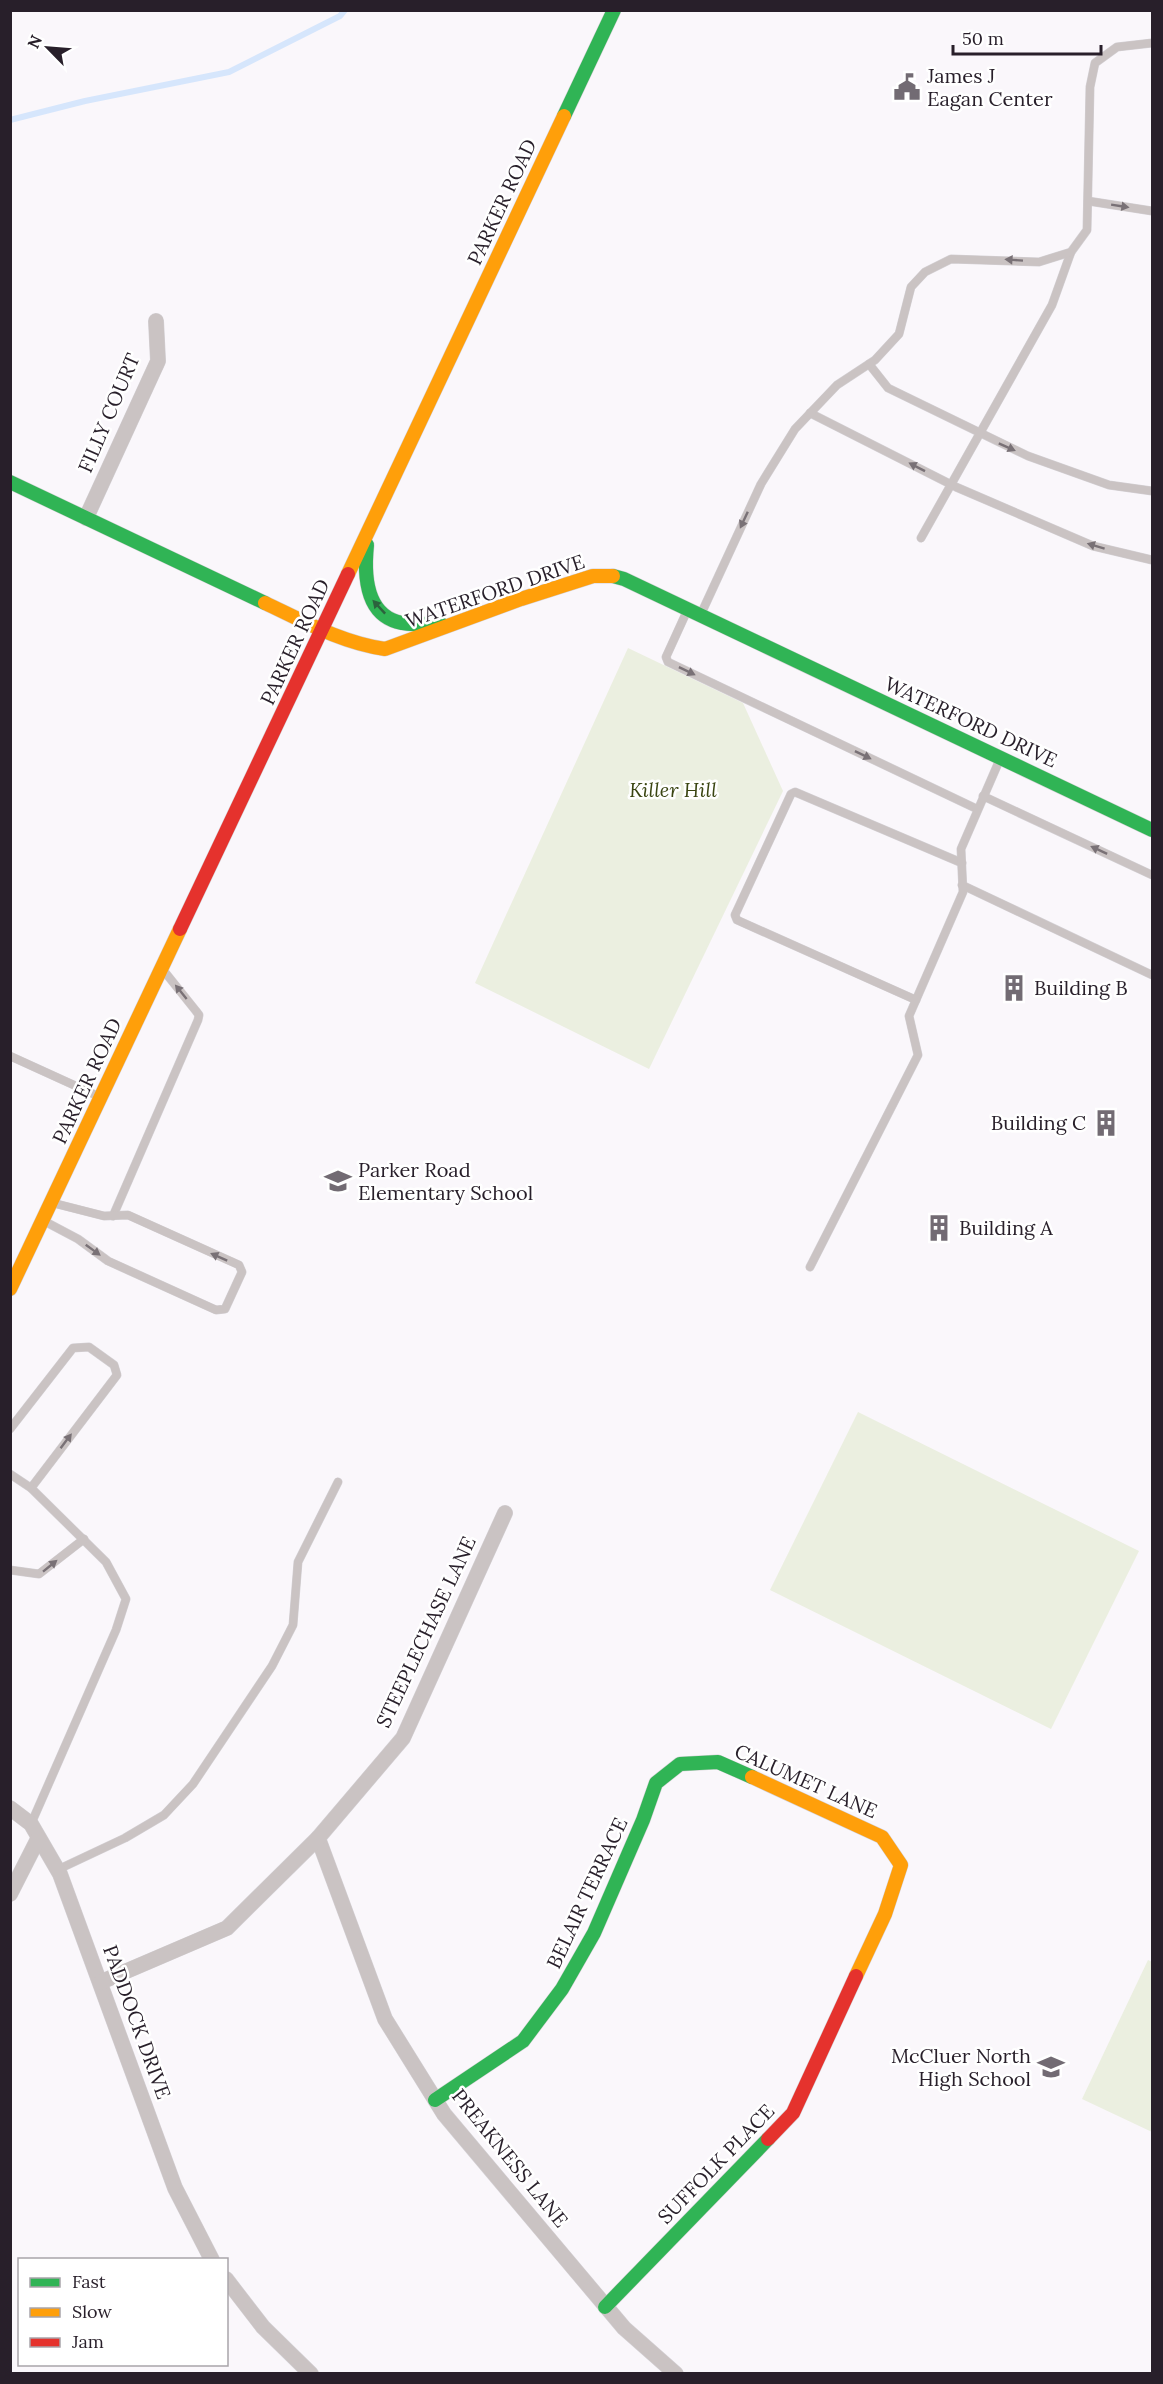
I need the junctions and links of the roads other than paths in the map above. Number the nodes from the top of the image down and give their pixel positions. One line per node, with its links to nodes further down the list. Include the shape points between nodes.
1 (614, 10): 14 (street, PARKER ROAD)
2 (1152, 43): 3 (lane, via 1116,47 1095,63 1090,87)
3 (1088, 201): 4 (lane, one-way to 4); 5 (lane, via 1087,230)
4 (1152, 211)
5 (1071, 252): 7 (lane, one-way to 7, via 1039,262 951,259 925,272 911,287 899,334); 9 (lane, via 1052,305)
6 (156, 321): 13 (street, FILLY COURT, via 158,361)
7 (869, 364): 8 (lane, via 837,385); 9 (lane, via 888,388)
8 (810, 413): 11 (lane, one-way to 8); 17 (lane, one-way to 17, via 795,429 761,484)
9 (981, 435): 11 (lane); 12 (lane, one-way to 12, via 1108,485)
10 (10, 482): 13 (street, WATERFORD DRIVE)
11 (951, 484): 15 (lane); 16 (lane, one-way to 11, via 1093,546)
12 (1152, 491)
13 (86, 518): 19 (street, WATERFORD DRIVE)
14 (369, 531): 18 (street, one-way to 14, via 397,622 376,609 364,565); 19 (street, PARKER ROAD)
15 (921, 538)
16 (1152, 560)
17 (694, 613): 18 (street, WATERFORD DRIVE, via 624,579 593,576); 20 (street, WATERFORD DRIVE); 22 (lane, one-way to 22, via 666,657 668,662)
18 (453, 623): 19 (street, WATERFORD DRIVE, via 385,649 363,646)
19 (322, 630): 27 (street, PARKER ROAD)
20 (1001, 758): 21 (lane); 23 (street, WATERFORD DRIVE)
21 (983, 796): 22 (lane); 25 (lane, one-way to 21)
22 (977, 809): 24 (lane, via 961,849)
23 (1152, 830)
24 (962, 863): 26 (lane); 29 (lane, via 795,792 735,915 737,920)
25 (1152, 875)
26 (962, 885): 28 (lane); 29 (lane, via 963,892)
27 (162, 969): 31 (street, PARKER ROAD); 33 (lane, one-way to 27, via 199,1015)
28 (1152, 975)
29 (916, 1000): 35 (lane, via 909,1016 918,1055)
30 (10, 1056): 31 (lane)
31 (101, 1098): 32 (street, PARKER ROAD)
32 (51, 1203): 33 (lane); 34 (street, PARKER ROAD)
33 (113, 1216): 34 (lane, one-way to 33, via 78,1239 108,1261 216,1310 225,1309 242,1272 239,1265 128,1215)
34 (43, 1221): 36 (street, PARKER ROAD)
35 (810, 1267)
36 (10, 1289)
37 (10, 1429): 40 (lane, one-way to 37, via 117,1375 114,1365 89,1347 73,1348)
38 (10, 1474): 40 (lane)
39 (338, 1482): 50 (lane, via 298,1562 293,1625 273,1666 193,1784 164,1815 126,1838)
40 (31, 1488): 42 (lane)
41 (505, 1513): 47 (street, STEEPLECHASE LANE, via 402,1738)
42 (84, 1539): 43 (lane, one-way to 42, via 39,1574); 46 (lane, via 106,1562 126,1599)
43 (10, 1570)
44 (680, 1764): 49 (street, CALUMET LANE, via 718,1762 882,1837); 53 (street, BELAIR TERRACE, via 656,1783 644,1820 594,1933 562,1989 523,2041)
45 (10, 1808): 46 (street, PADDOCK DRIVE)
46 (31, 1824): 48 (street, PADDOCK DRIVE)
47 (318, 1838): 52 (street, STEEPLECHASE LANE, via 228,1928); 53 (street, PREAKNESS LANE, via 386,2019)
48 (38, 1839): 50 (street, PADDOCK DRIVE); 51 (street)
49 (901, 1865): 56 (street, SUFFOLK PLACE, via 885,1914 793,2113)
50 (57, 1870): 52 (street, PADDOCK DRIVE)
51 (10, 1894)
52 (101, 1982): 54 (street, PADDOCK DRIVE, via 175,2188)
53 (435, 2100): 56 (street, PREAKNESS LANE)
54 (211, 2258)
55 (228, 2282): 57 (street, via 263,2327)
56 (606, 2307): 58 (street, PREAKNESS LANE)
57 (311, 2373)
58 (676, 2373)

